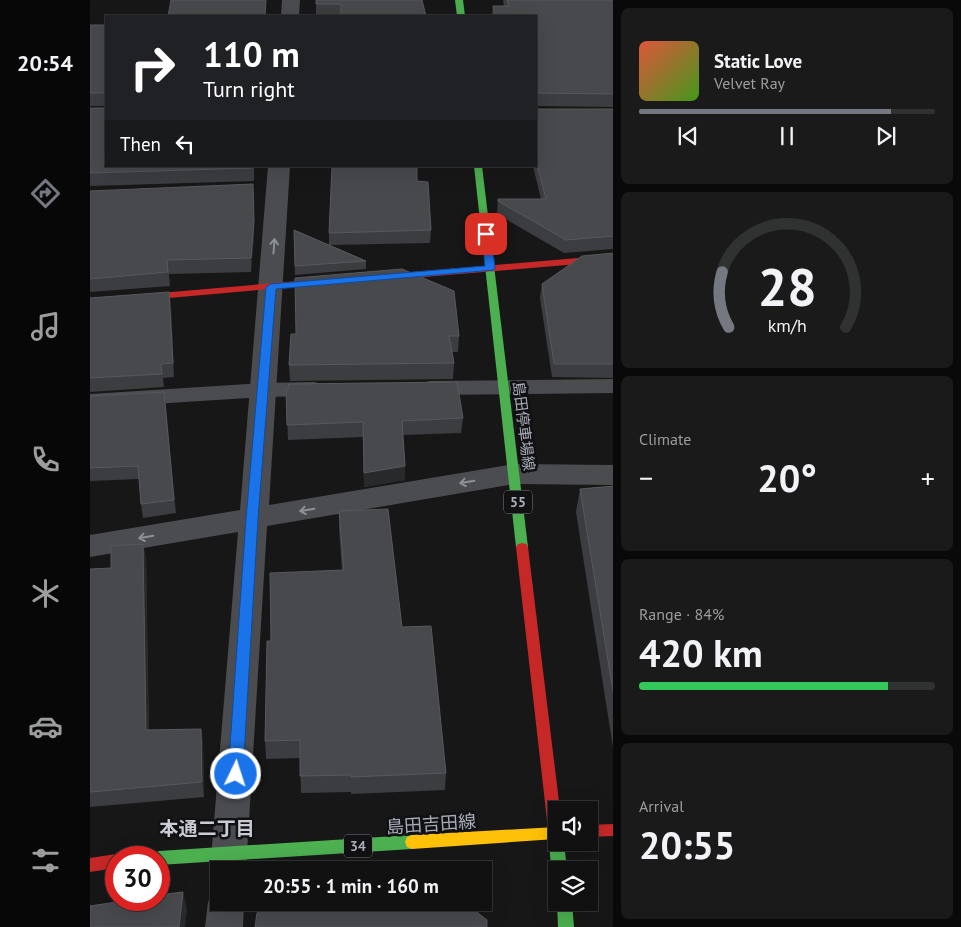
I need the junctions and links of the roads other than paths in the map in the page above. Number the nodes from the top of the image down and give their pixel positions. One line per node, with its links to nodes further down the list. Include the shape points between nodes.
1 (291, 0): 3 (street)
2 (459, 0): 4 (main road)
3 (290, 15)
4 (461, 15)
5 (478, 167): 8 (main road, 島田停車場線 / 55)
6 (271, 181): 11 (street, one-way to 6)
7 (613, 258): 8 (main road)
8 (490, 268): 9 (main road); 13 (main road, 島田停車場線 / 55)
9 (370, 278)
10 (340, 281): 11 (main road)
11 (271, 287): 12 (main road); 17 (street)
12 (90, 302)
13 (504, 386): 14 (lane); 15 (lane); 19 (main road, 島田停車場線 / 55)
14 (613, 386)
15 (409, 388)
16 (331, 389): 17 (lane)
17 (263, 390): 18 (lane); 21 (street)
18 (90, 401)
19 (515, 474): 20 (street); 21 (street, one-way to 21); 23 (main road, 島田停車場線 / 55)
20 (613, 475)
21 (252, 519): 22 (street, one-way to 22); 29 (street)
22 (90, 546)
23 (552, 801)
24 (613, 830): 25 (main road)
25 (598, 831)
26 (548, 834): 30 (main road, 島田吉田線 / 34)
27 (170, 859): 28 (main road, 島田吉田線 / 34)
28 (212, 861)
29 (229, 861)
30 (240, 861)
31 (105, 863): 32 (main road)
32 (90, 865)
33 (225, 911): 35 (street)
34 (565, 911): 36 (main road)
35 (224, 927)
36 (566, 927)

